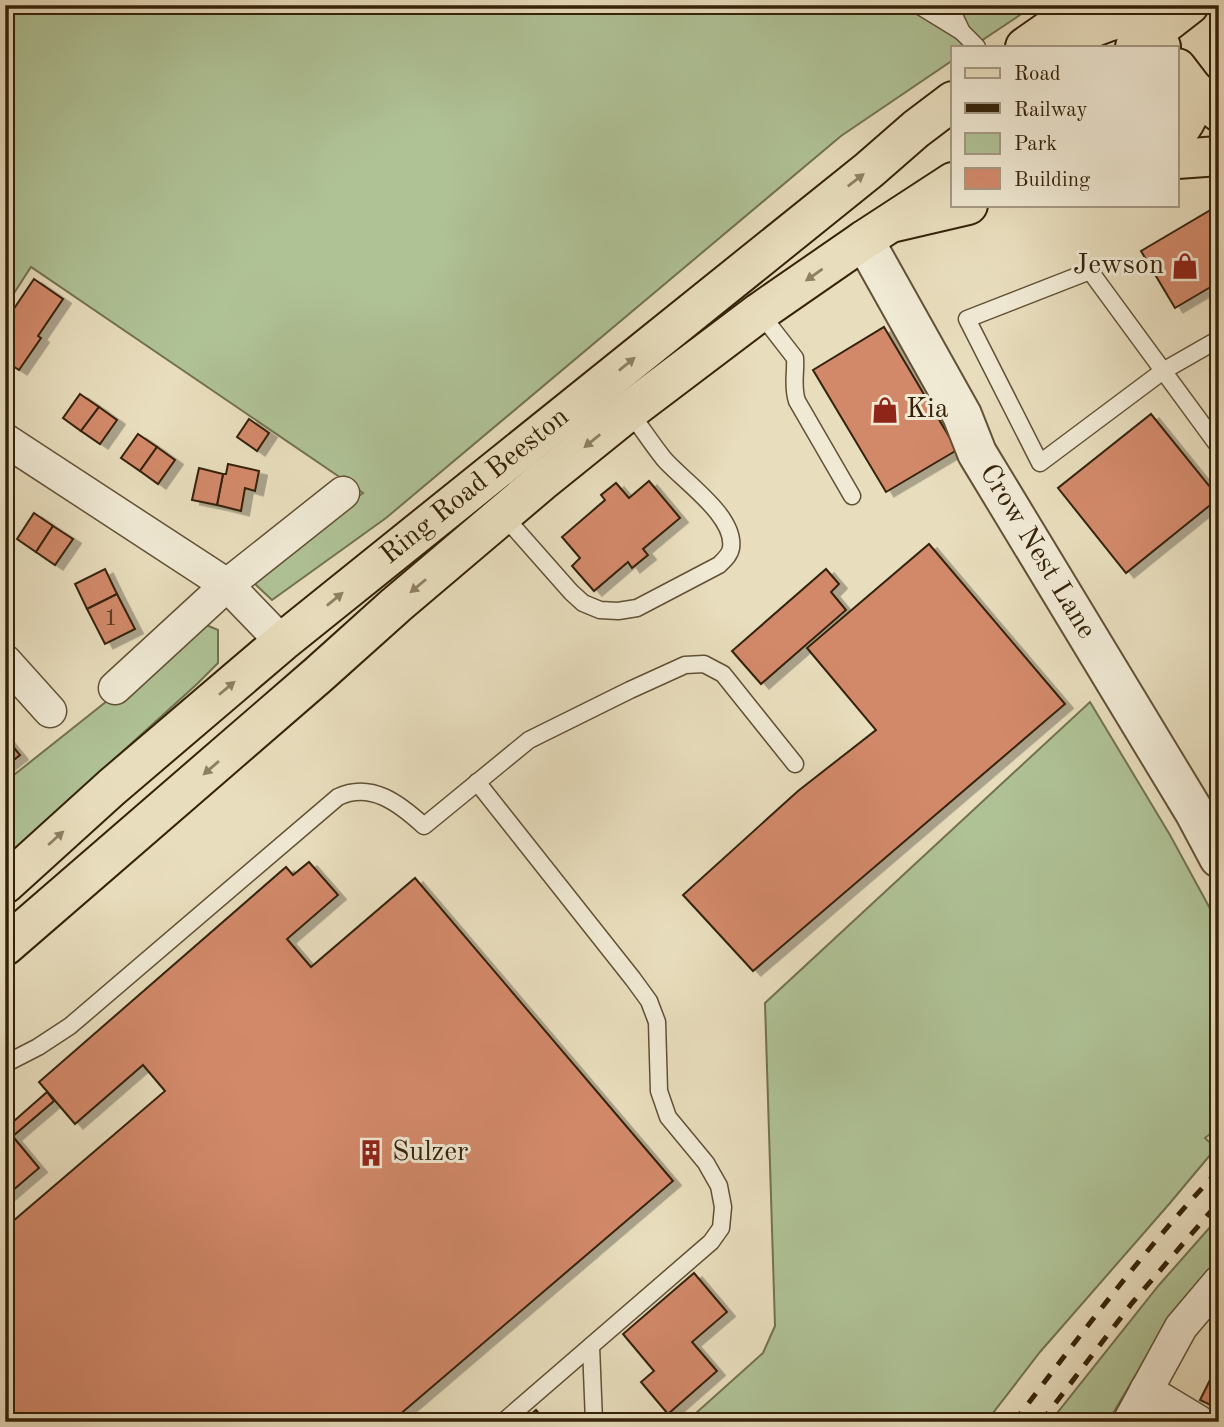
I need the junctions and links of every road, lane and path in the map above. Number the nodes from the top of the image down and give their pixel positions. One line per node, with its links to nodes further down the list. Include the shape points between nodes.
1 (918, 5): 5 (lane)
2 (949, 5): 5 (lane)
3 (1084, 5): 8 (main road)
4 (1189, 5): 6 (main road)
5 (962, 32): 7 (lane)
6 (1149, 43): 9 (main road, via 1137,25 1118,19)
7 (976, 46)
8 (1026, 46)
9 (1049, 46)
10 (1196, 90): 12 (main road, via 1194,104)
11 (951, 103): 28 (main road, Ring Road Beeston, one-way to 11)
12 (1178, 132)
13 (1219, 156): 14 (main road)
14 (1178, 159)
15 (951, 183): 17 (main road, Ring Road Beeston)
16 (965, 206): 17 (main road)
17 (877, 232): 18 (main road, Ring Road Beeston, one-way to 18); 34 (street, Crow Nest Lane, via 977,453 1201,812)
18 (760, 312): 21 (main road, Ring Road Beeston); 25 (lane, via 795,358 797,401)
19 (1219, 339): 20 (lane)
20 (1163, 371): 20 (lane, via 1040,463 967,319 1090,271); 23 (lane)
21 (629, 411): 26 (main road, Ring Road Beeston, one-way to 26); 26 (lane, via 666,461 724,520 731,549 719,565 637,608 600,610 571,592)
22 (5, 440): 27 (street)
23 (1219, 447)
24 (343, 493): 27 (street)
25 (852, 496)
26 (503, 515): 36 (main road, Ring Road Beeston, one-way to 36)
27 (227, 585): 28 (street); 30 (street)
28 (282, 642): 35 (main road, Ring Road Beeston, one-way to 28)
29 (5, 661): 31 (street)
30 (115, 688)
31 (50, 711)
32 (795, 764): 33 (lane, via 723,674 704,664 685,664 529,740)
33 (477, 782): 37 (lane, via 424,826 389,799 367,791 351,790 338,797 70,1026); 39 (lane, via 649,1001 657,1022 659,1091 668,1117 719,1186 721,1227 711,1242)
34 (1219, 858)
35 (5, 884)
36 (5, 946)
37 (5, 1064)
38 (1219, 1282): 40 (street, via 1181,1326)
39 (591, 1346): 41 (lane); 42 (lane)
40 (1146, 1390): 43 (street); 44 (street)
41 (503, 1422)
42 (594, 1422)
43 (1129, 1422)
44 (1199, 1422)

